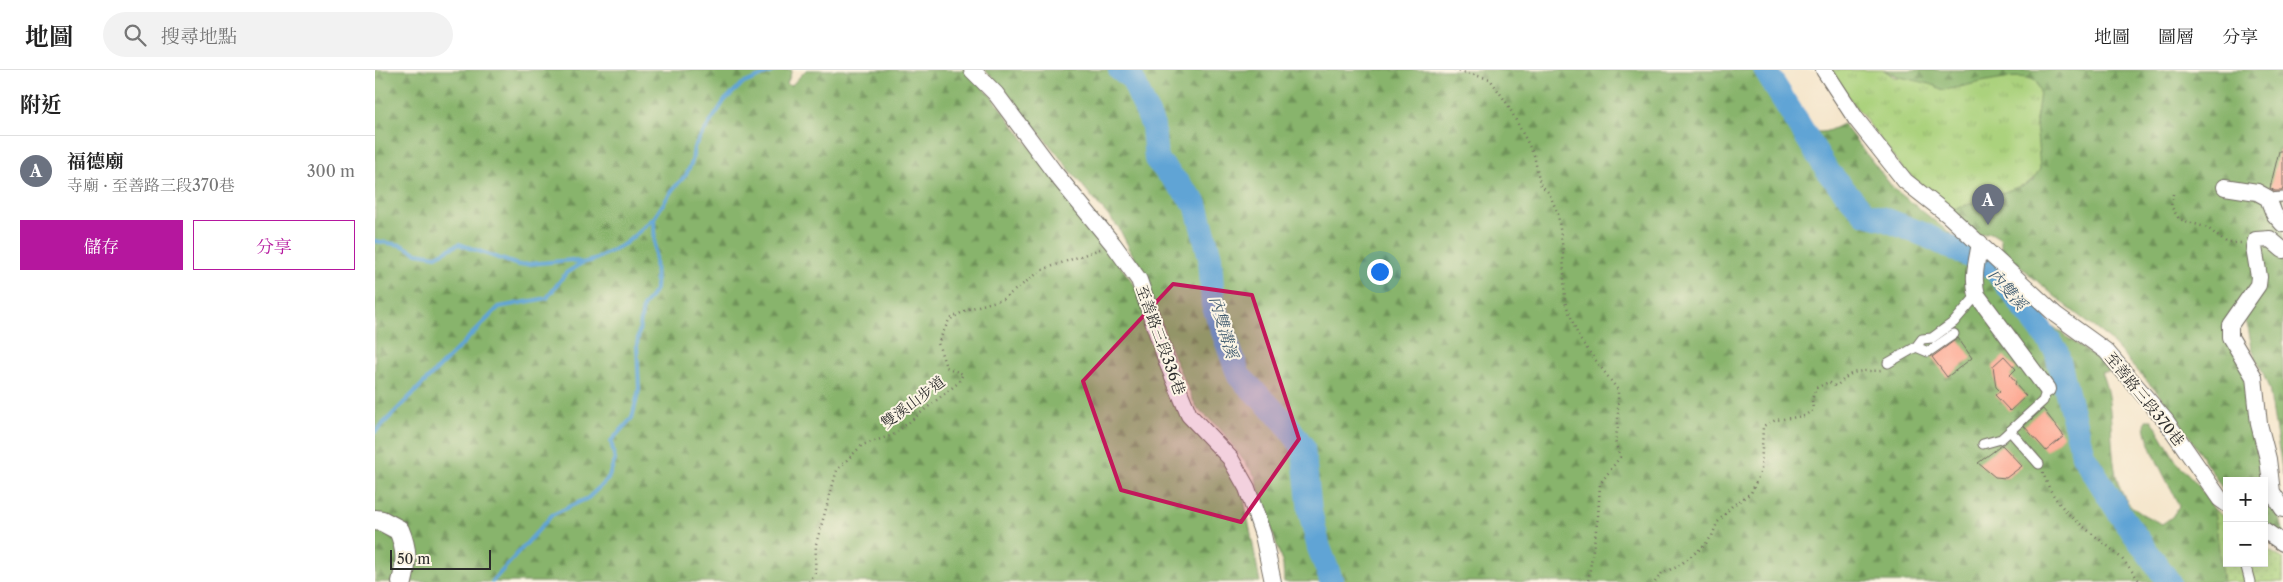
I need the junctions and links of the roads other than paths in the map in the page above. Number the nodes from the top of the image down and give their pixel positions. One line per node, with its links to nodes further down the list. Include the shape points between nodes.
1 (972, 70): 23 (street, 至善路三段336巷, via 996,94 1139,280 1189,415 1230,458 1247,488 1263,535)
2 (1824, 70): 6 (street, 至善路三段370巷, via 1856,119 1905,181)
3 (2225, 186): 4 (street)
4 (2278, 198): 5 (street, via 2274,214)
5 (2283, 224)
6 (1980, 243): 8 (street, via 1974,276); 16 (street, 至善路三段370巷, via 2056,315 2106,351 2166,422)
7 (2283, 250): 17 (street, via 2269,239 2256,240 2258,285 2230,325 2230,337 2254,377 2271,485)
8 (1977, 295): 10 (lane, via 1954,322 1932,338 1922,340); 12 (street)
9 (1954, 334): 10 (lane, via 1928,352)
10 (1916, 347): 11 (lane)
11 (1889, 363)
12 (2047, 389): 13 (lane, via 2043,401)
13 (2010, 432): 14 (lane, via 2001,440); 15 (lane)
14 (1983, 444)
15 (2039, 464)
16 (2223, 501)
17 (2283, 509)
18 (375, 520): 22 (street, via 399,530 407,555)
19 (2268, 533): 20 (street)
20 (2283, 543)
21 (2246, 567): 24 (lane)
22 (402, 582)
23 (1273, 582)
24 (2250, 582)

